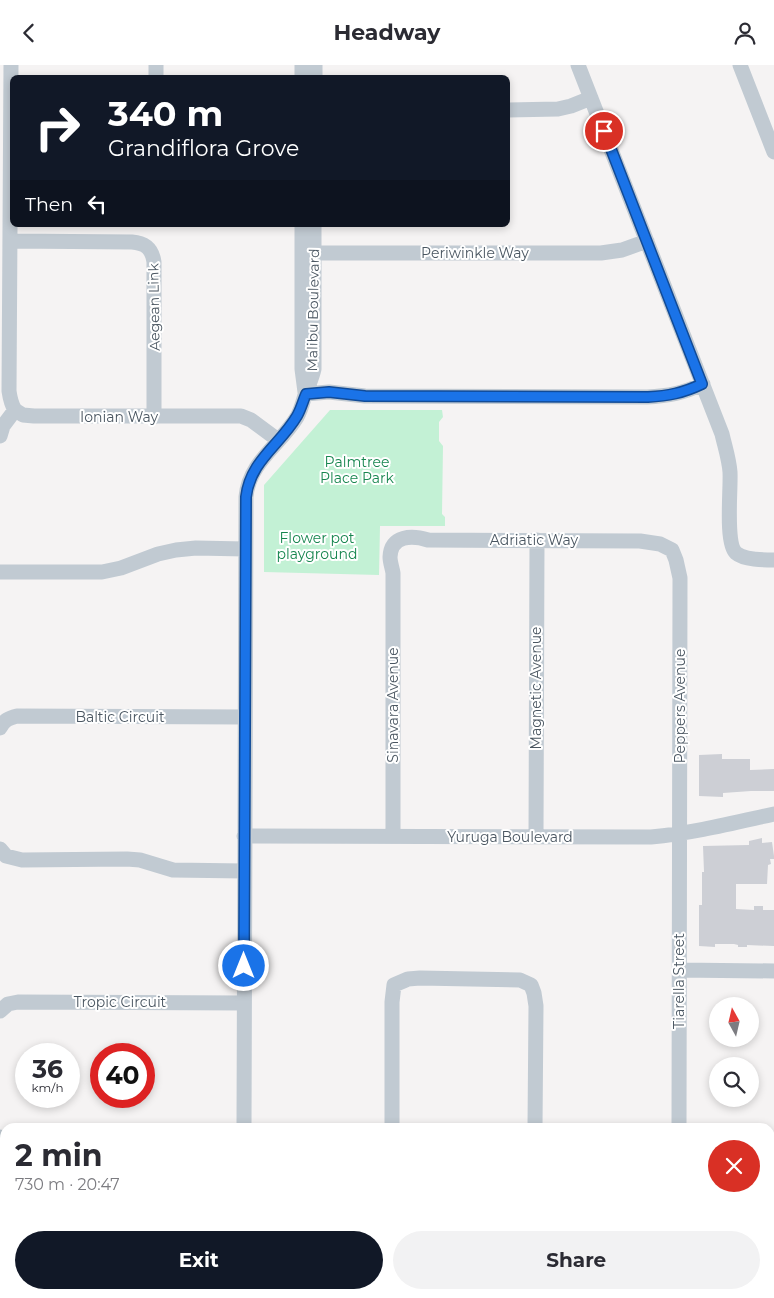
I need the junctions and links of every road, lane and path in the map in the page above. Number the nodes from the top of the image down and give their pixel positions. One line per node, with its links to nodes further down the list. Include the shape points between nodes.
1 (578, 65): 4 (street)
2 (740, 65): 7 (street)
3 (10, 80): 5 (street)
4 (591, 99): 6 (street, via 558,109); 11 (street)
5 (8, 109): 10 (street)
6 (510, 110)
7 (774, 152)
8 (302, 227): 12 (street, Malibu Boulevard)
9 (314, 227): 12 (street, Malibu Boulevard)
10 (10, 241): 15 (street, via 9,391); 16 (street, Aegean Link, via 132,242 147,246 154,261)
11 (647, 241): 12 (street, Periwinkle Way, via 601,253); 13 (street)
12 (308, 253): 14 (street, Malibu Boulevard, via 302,369)
13 (702, 384): 14 (street, via 671,395 648,397 365,396 329,401); 23 (street, via 722,434 728,461 731,545 742,556)
14 (306, 394): 18 (street, via 297,416)
15 (15, 410): 16 (street, Ionian Way, via 28,416); 17 (street)
16 (154, 417): 18 (street, Ionian Way, via 225,417)
17 (0, 436)
18 (274, 445): 22 (street, via 256,466 248,482)
19 (537, 540): 20 (street, Adriatic Way, via 405,537); 21 (street, Adriatic Way, via 640,541); 31 (street, Magnetic Avenue)
20 (400, 545): 30 (street, Sinavara Avenue, via 390,554 393,573)
21 (676, 547): 28 (street, Peppers Avenue, via 680,578)
22 (245, 549): 24 (street, via 176,550 102,573); 25 (street)
23 (774, 560)
24 (0, 573)
25 (245, 717): 26 (street, Baltic Circuit, via 17,716 8,718); 29 (street)
26 (0, 728)
27 (774, 814): 28 (street, Yuruga Boulevard)
28 (680, 834): 31 (street, Yuruga Boulevard); 34 (street, Tiarella Street)
29 (244, 836): 30 (street, Yuruga Boulevard); 33 (street)
30 (393, 837): 31 (street, Yuruga Boulevard)
31 (536, 837)
32 (0, 849): 33 (street, via 8,857 22,859 126,859 173,870)
33 (244, 871): 36 (street)
34 (679, 970): 35 (street); 41 (street, Tiarella Street)
35 (774, 971)
36 (244, 1003): 37 (street, Tropic Circuit, via 18,1002 8,1004); 38 (street)
37 (0, 1011)
38 (244, 1123)
39 (392, 1123): 40 (street, via 394,985 420,978 520,980 531,985 536,1006)
40 (535, 1123)
41 (678, 1123)

